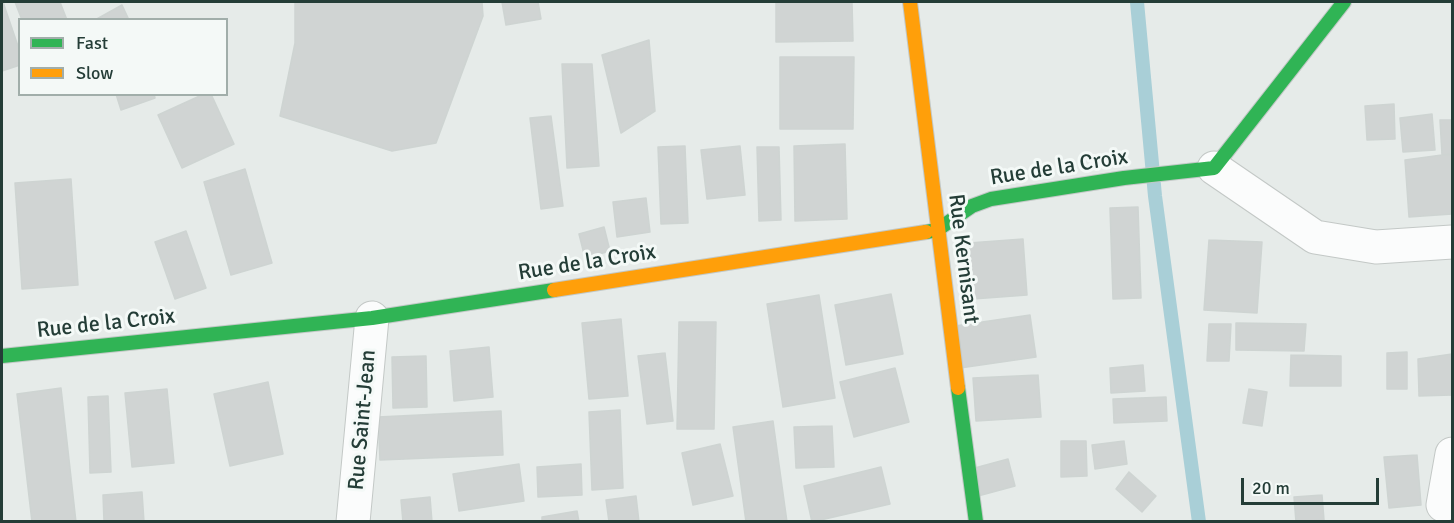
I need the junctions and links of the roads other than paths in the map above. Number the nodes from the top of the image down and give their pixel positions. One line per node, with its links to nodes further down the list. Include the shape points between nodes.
1 (910, 2): 4 (street, Rue Kernisant)
2 (1344, 2): 3 (street)
3 (1214, 168): 4 (street, Rue de la Croix, via 991,199 972,206); 5 (street, via 1315,237 1376,248)
4 (937, 230): 6 (street, Rue de la Croix); 11 (street, Rue Kernisant)
5 (1452, 242)
6 (372, 318): 7 (street, Rue de la Croix); 10 (street, Rue Saint-Jean)
7 (2, 356)
8 (1452, 454): 9 (street)
9 (1443, 505)
10 (353, 522)
11 (976, 522)

